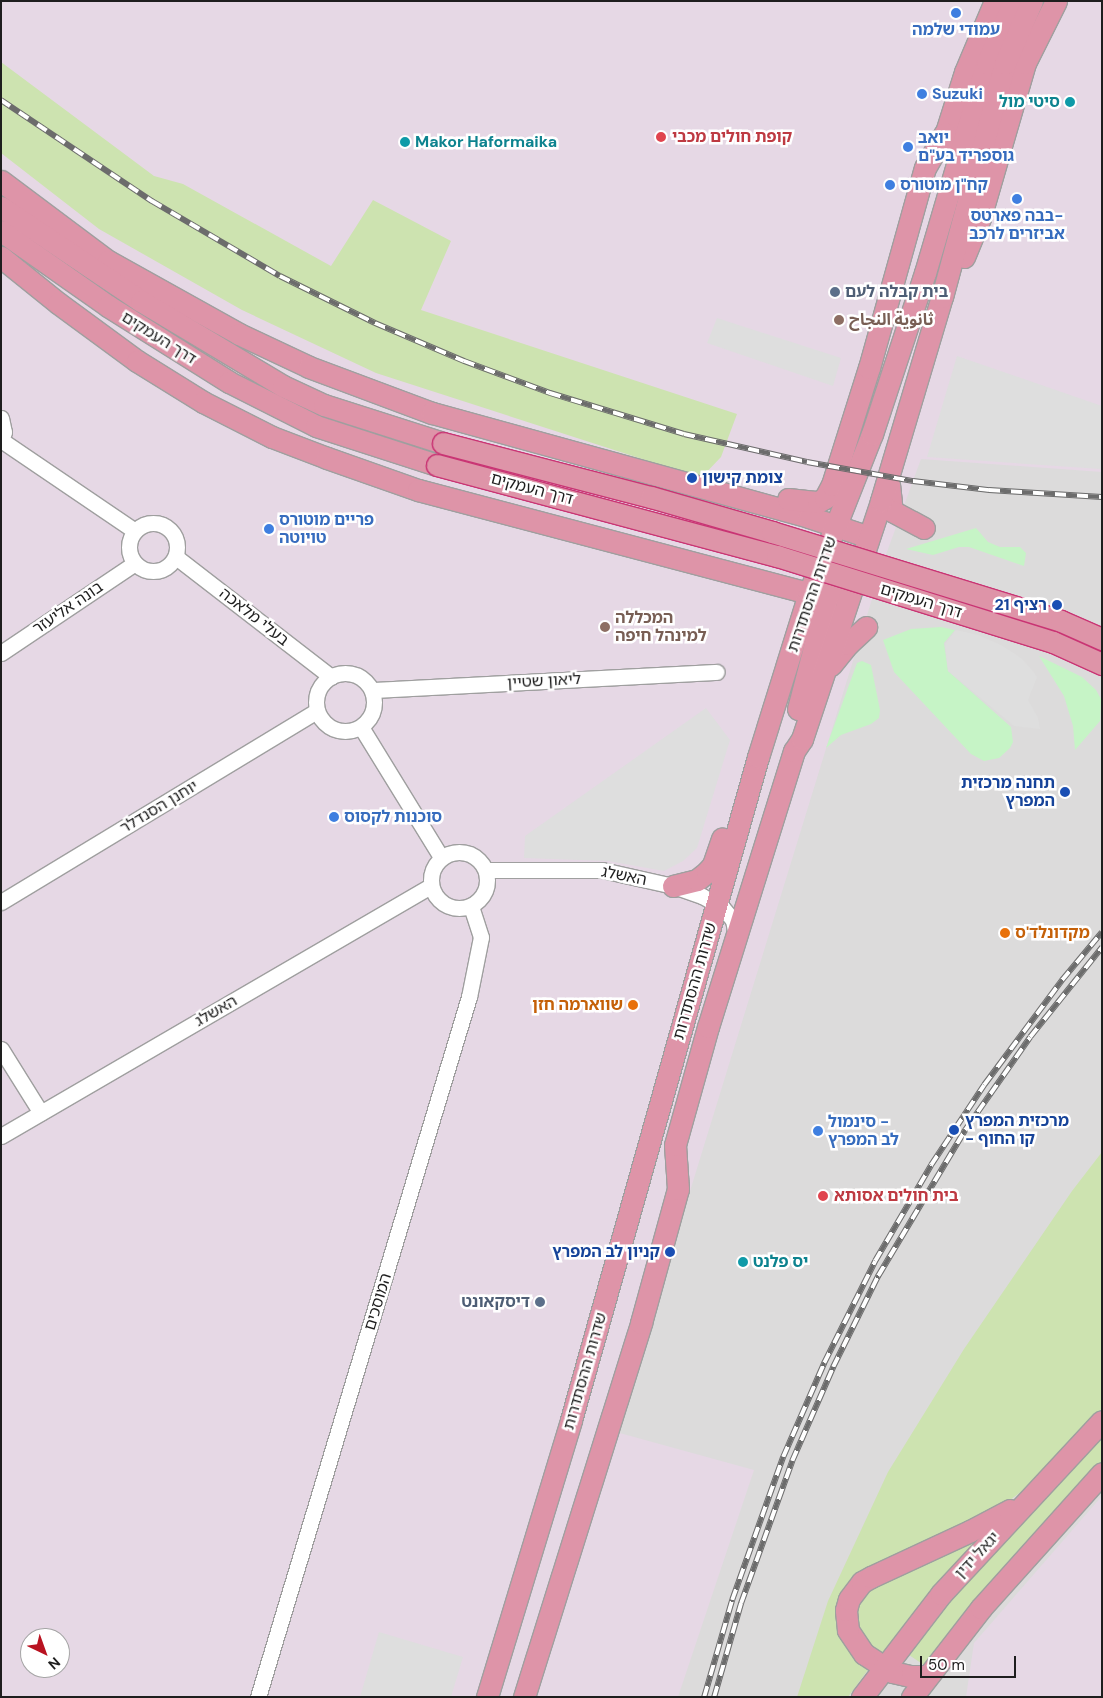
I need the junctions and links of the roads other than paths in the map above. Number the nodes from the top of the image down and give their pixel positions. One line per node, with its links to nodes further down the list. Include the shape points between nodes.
1 (974, 1): 5 (highway)
2 (1014, 1): 6 (highway)
3 (1032, 1): 6 (highway)
4 (1056, 1): 14 (highway, via 1025,63 969,249)
5 (990, 10): 7 (highway)
6 (996, 63): 13 (highway, שדרות ההסתדרות); 14 (highway)
7 (945, 133): 13 (highway, via 924,222); 18 (highway, via 926,168 869,368 828,493 821,502 784,498)
8 (1, 181): 11 (highway)
9 (1, 205): 11 (highway); 31 (highway, דרך העמקים, bridge, via 141,302 283,386 324,405 443,443 772,532 1052,618)
10 (1, 231): 33 (highway, דרך העמקים, bridge, via 108,306 229,382 316,426 437,464 776,556 1053,642)
11 (86, 244): 18 (highway, via 108,262 239,334 309,367 383,396 441,416)
12 (1, 257): 27 (highway, via 137,361 203,402 272,437 418,490)
13 (924, 273): 19 (highway, שדרות ההסתדרות, via 872,434)
14 (942, 297): 17 (highway, שדרות ההסתדרות)
15 (1, 418): 16 (street, via 4,432)
16 (1, 440): 21 (street)
17 (890, 471): 20 (highway, via 890,508); 22 (highway, שדרות ההסתדרות)
18 (759, 504): 19 (highway)
19 (836, 526): 22 (highway); 25 (highway); 28 (highway, שדרות ההסתדרות)
20 (924, 528)
21 (135, 531): 23 (street, via 141,526 156,523 170,529 177,542); 24 (street, via 129,550)
22 (869, 538): 25 (highway); 26 (highway, שדרות ההסתדרות)
23 (176, 557): 24 (street, via 165,569 157,571 149,571); 35 (street, בעלי מלאכה)
24 (135, 563): 32 (street, בונה אליעזר)
25 (834, 564): 28 (highway)
26 (858, 570): 28 (highway, via 848,582); 36 (highway, שדרות ההסתדרות)
27 (743, 577): 28 (highway); 29 (highway, via 786,602 797,614)
28 (819, 595): 29 (highway, שדרות ההסתדרות); 40 (highway, via 792,740)
29 (800, 624): 41 (highway, שדרות ההסתדרות)
30 (866, 627): 36 (highway, via 840,652)
31 (1102, 639)
32 (1, 653)
33 (1102, 664)
34 (717, 672): 37 (street, ליאון שטיין)
35 (331, 677): 37 (street, via 350,674 367,682); 38 (street, via 318,692)
36 (820, 682): 40 (highway, שדרות ההסתדרות, via 802,739)
37 (372, 690): 39 (street, via 374,707)
38 (318, 711): 39 (street, via 321,719 335,730 353,731); 46 (street, יוחנן הסנדלר)
39 (361, 727): 42 (street)
40 (794, 751): 49 (highway, שדרות ההסתדרות)
41 (758, 757): 45 (highway, via 731,811 713,865 697,880); 47 (highway, שדרות ההסתדרות)
42 (441, 857): 43 (street, via 466,852 475,856); 44 (street, via 432,870)
43 (486, 870): 45 (street, האשלג, via 602,870); 48 (street, via 483,894)
44 (431, 886): 48 (street, via 434,894 446,905); 51 (street, האשלג)
45 (672, 886): 47 (street, האשלג)
46 (1, 902)
47 (717, 903): 49 (street, האשלג, via 733,920); 59 (highway, שדרות ההסתדרות, via 571,1420)
48 (471, 906): 58 (street, המוסכים, via 481,937 469,997)
49 (736, 938): 60 (highway, שדרות ההסתדרות, via 675,1145 678,1189 646,1304)
50 (1, 1049): 51 (street)
51 (40, 1113): 52 (street, האשלג)
52 (1, 1136)
53 (1102, 1421): 55 (highway, יגאל ידין)
54 (1102, 1473): 57 (highway, via 981,1608)
55 (1035, 1493): 56 (highway, יגאל ידין, via 941,1594); 56 (highway, via 990,1521 871,1577 855,1590 846,1610 848,1630 864,1654)
56 (883, 1668): 57 (highway, via 900,1674); 61 (highway, יגאל ידין)
57 (927, 1676): 62 (highway)
58 (258, 1697)
59 (487, 1697)
60 (524, 1697)
61 (862, 1697)
62 (912, 1697)

